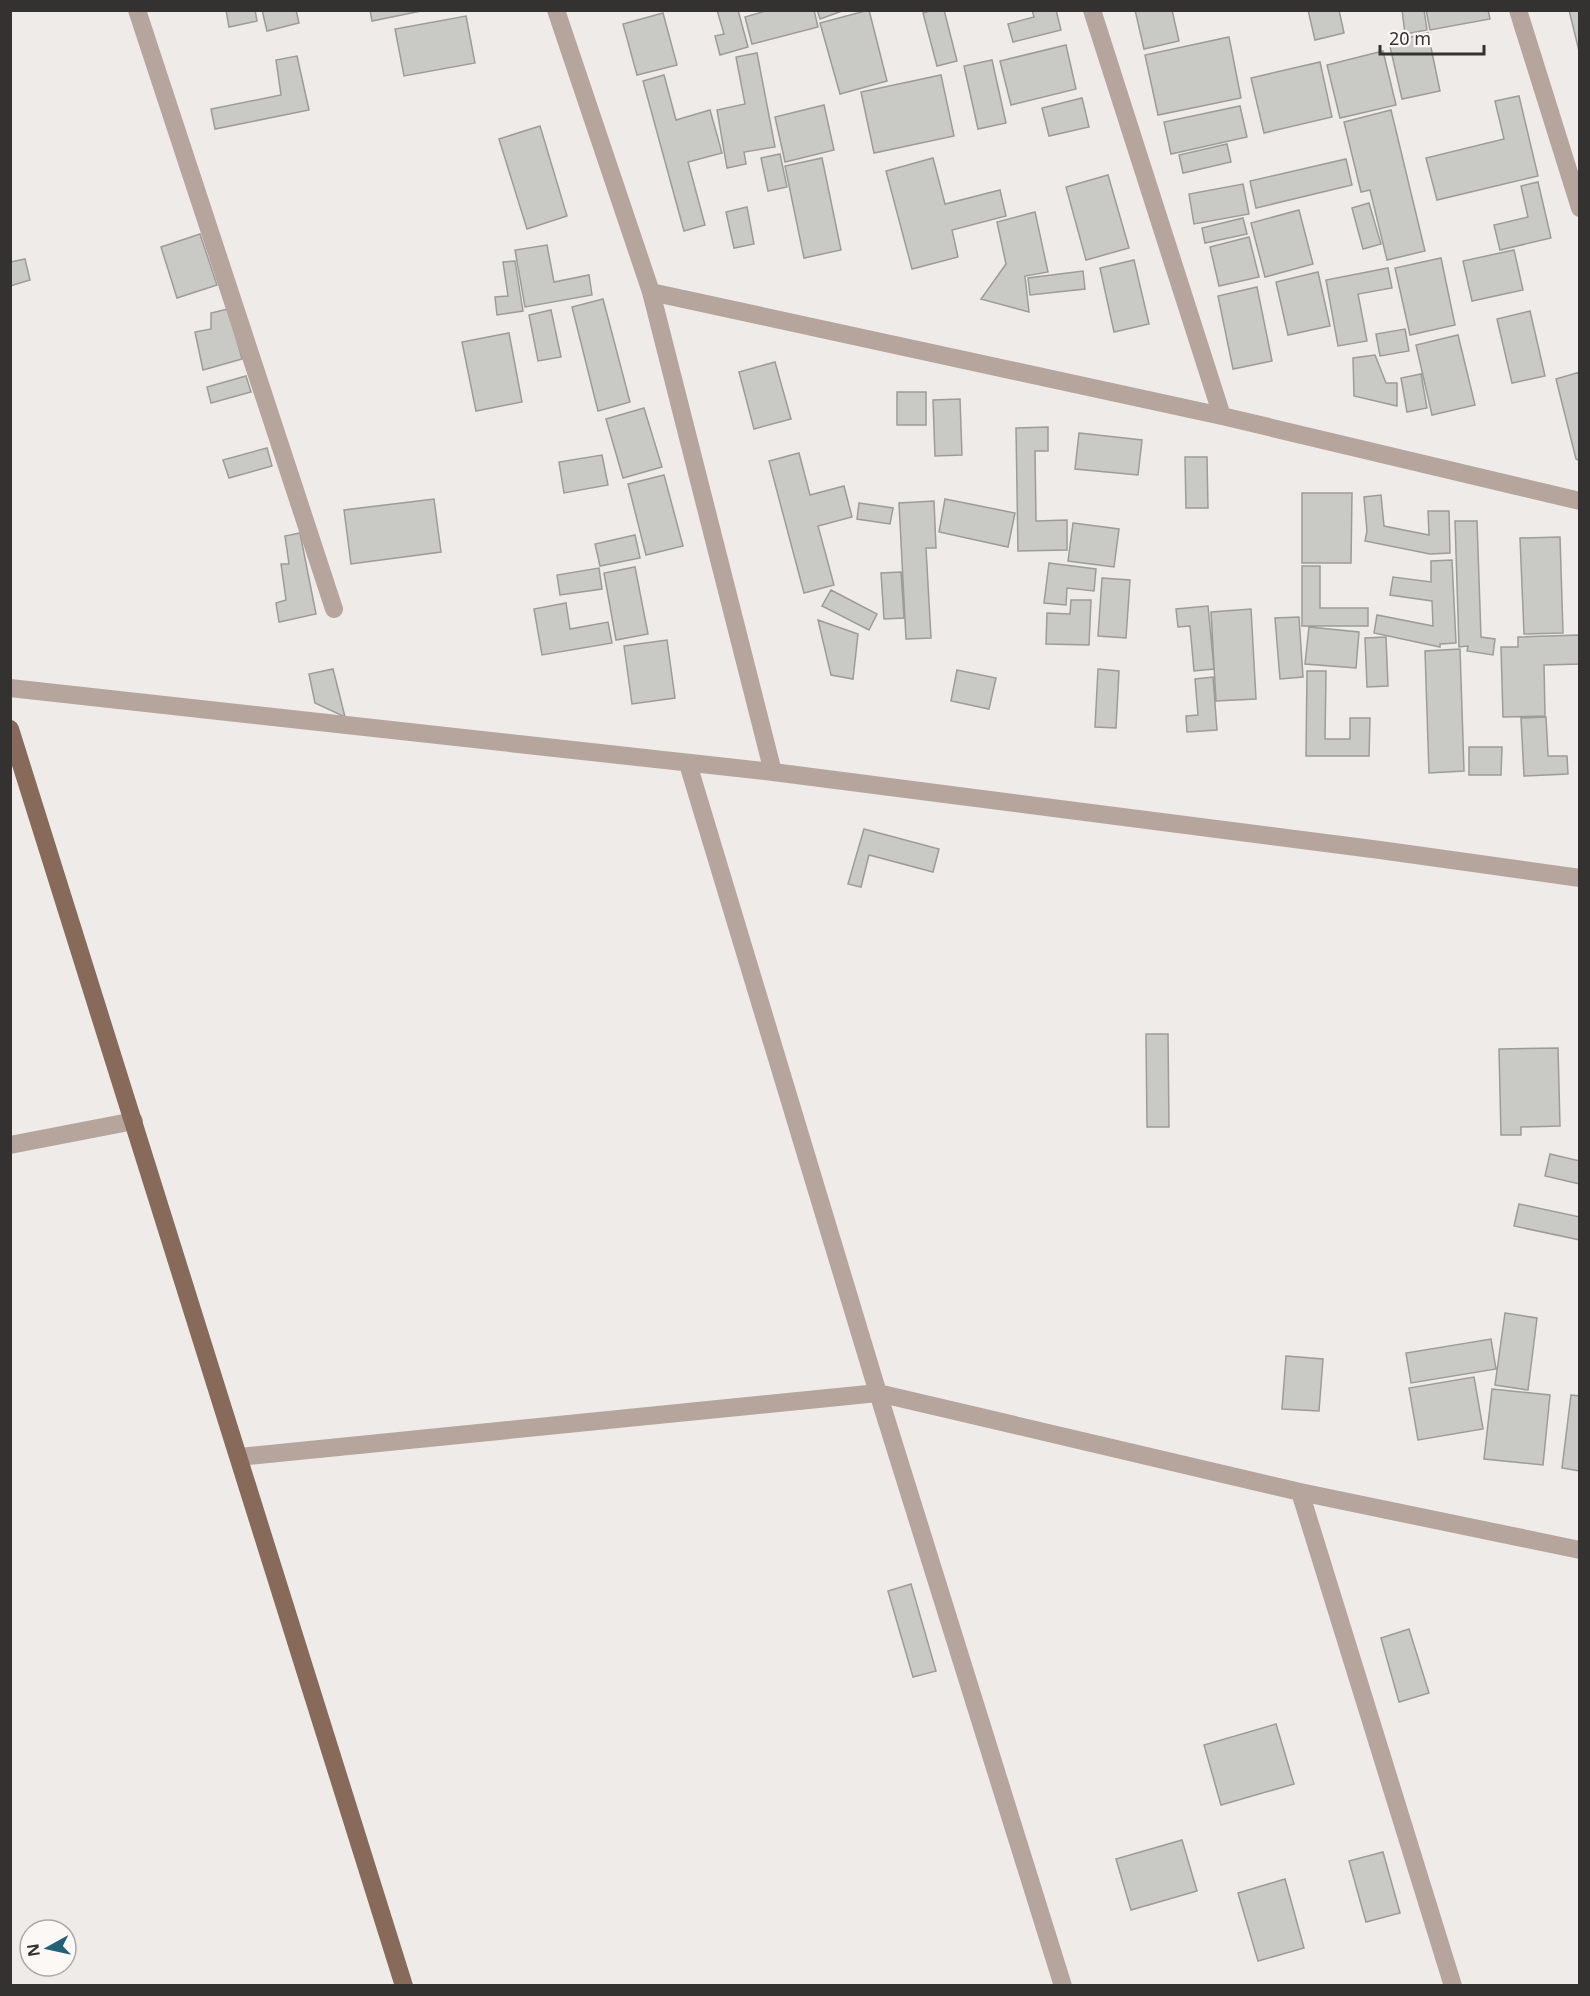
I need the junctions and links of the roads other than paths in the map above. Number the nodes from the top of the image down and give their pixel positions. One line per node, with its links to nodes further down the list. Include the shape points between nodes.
1 (137, 10): 9 (street)
2 (556, 10): 6 (street)
3 (1092, 10): 7 (street)
4 (1518, 10): 5 (street)
5 (1580, 208)
6 (651, 292): 7 (street); 13 (street)
7 (1222, 416): 8 (street)
8 (1580, 501)
9 (334, 609)
10 (10, 688): 12 (street)
11 (10, 729): 15 (main road)
12 (687, 764): 13 (street); 17 (street)
13 (773, 772): 14 (street)
14 (1580, 878)
15 (134, 1121): 16 (street); 18 (main road)
16 (10, 1145)
17 (878, 1393): 18 (street); 19 (street); 22 (street)
18 (239, 1458): 21 (main road)
19 (1300, 1492): 20 (street); 23 (street)
20 (1580, 1550)
21 (404, 1986)
22 (1063, 1986)
23 (1453, 1986)

